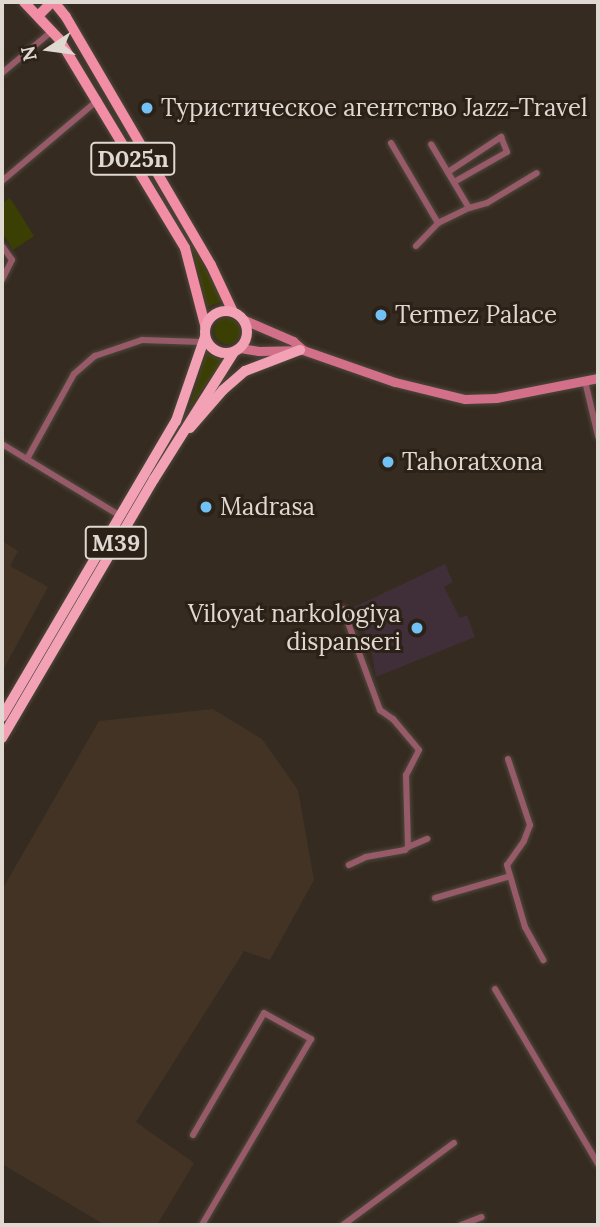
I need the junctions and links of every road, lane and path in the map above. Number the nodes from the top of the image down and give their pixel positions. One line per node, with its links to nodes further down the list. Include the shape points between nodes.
1 (53, 2): 2 (main road, D025n); 17 (main road, D025n, via 66,17)
2 (33, 7): 3 (main road, D025n)
3 (52, 31): 4 (street); 5 (main road, D025n)
4 (2, 73)
5 (98, 100): 10 (street); 18 (main road, D025n, via 185,248)
6 (391, 143): 13 (street)
7 (431, 144): 8 (street)
8 (448, 172): 11 (street); 11 (street, via 501,137 508,152)
9 (537, 173): 12 (street, via 487,203)
10 (2, 181)
11 (454, 182): 12 (street)
12 (469, 208): 13 (street)
13 (438, 223): 15 (street)
14 (2, 246): 16 (street, via 12,260)
15 (416, 246)
16 (2, 280)
17 (238, 315): 18 (highway, via 216,313); 19 (highway, via 247,334); 20 (main road, via 293,341)
18 (204, 335): 19 (highway, via 216,351); 26 (street, via 142,340 95,356 74,374); 27 (highway, M39, via 176,421)
19 (237, 350): 20 (main road); 23 (highway, M39)
20 (302, 350): 22 (main road, via 395,382 465,399 496,398); 23 (highway, via 245,371)
21 (598, 378): 22 (main road)
22 (585, 381): 24 (street)
23 (185, 432): 30 (highway, M39)
24 (598, 436)
25 (2, 444): 26 (street)
26 (27, 459): 27 (street)
27 (119, 515): 29 (highway, M39)
28 (343, 609): 33 (street, via 380,710 419,750 406,775)
29 (2, 717)
30 (2, 738)
31 (508, 759): 35 (street, via 530,825 507,864)
32 (427, 839): 33 (street)
33 (408, 847): 34 (street)
34 (349, 865)
35 (509, 876): 36 (street); 37 (street, via 525,927)
36 (435, 898)
37 (543, 960)
38 (495, 989): 41 (street)
39 (193, 1135): 43 (street, via 264,1013 311,1039)
40 (454, 1143): 44 (street)
41 (598, 1164)
42 (482, 1217): 45 (street)
43 (202, 1225)
44 (343, 1225)
45 (461, 1225)

